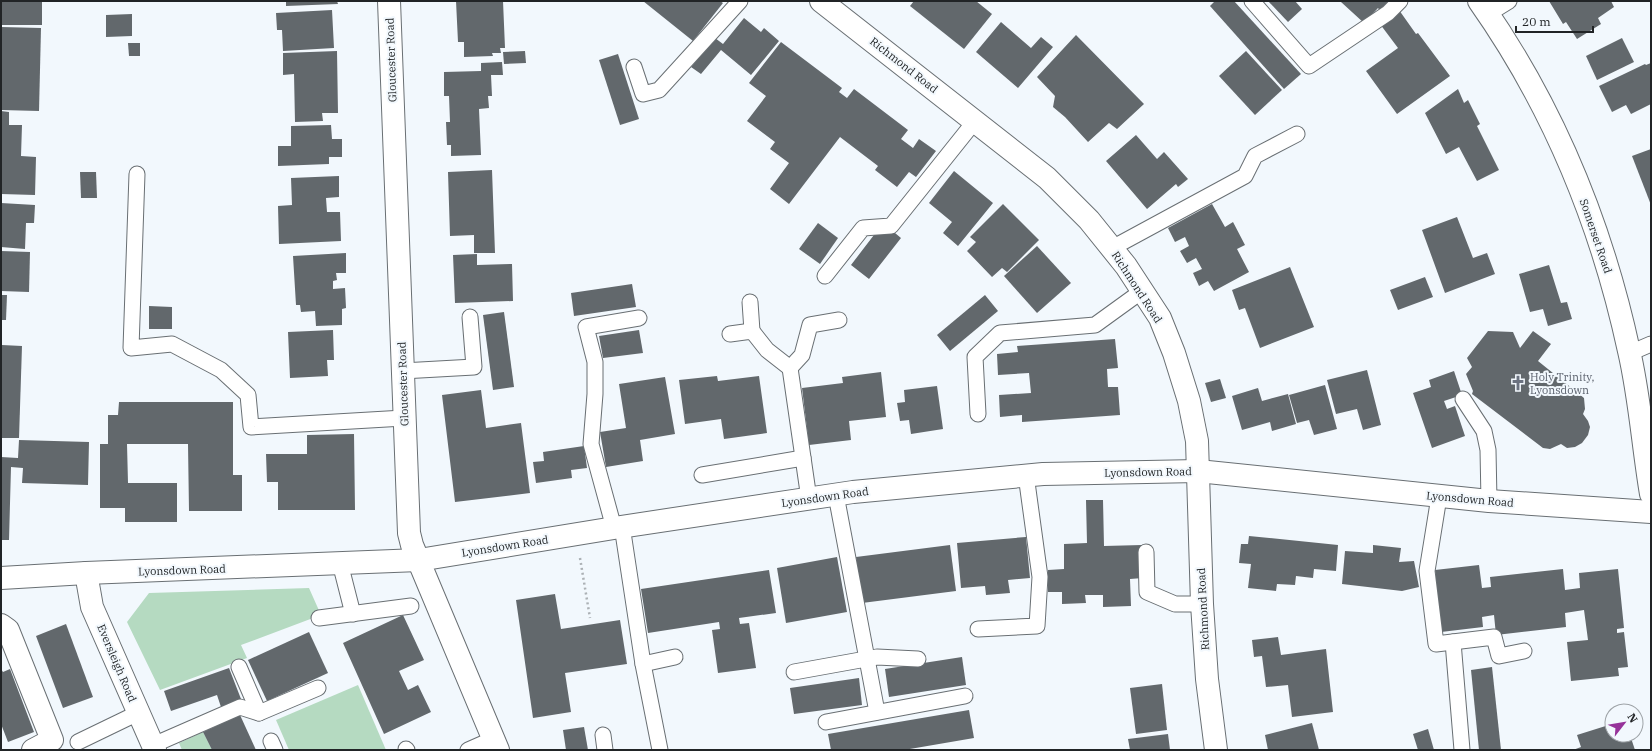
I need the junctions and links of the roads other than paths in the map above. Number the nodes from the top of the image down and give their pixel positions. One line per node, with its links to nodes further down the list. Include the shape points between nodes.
1 (389, 1): 24 (street, Gloucester Road)
2 (740, 1): 8 (lane, via 659,90 643,94)
3 (821, 1): 9 (street, Richmond Road)
4 (1252, 1): 5 (lane, via 1309,66 1388,13)
5 (1400, 1)
6 (1509, 1): 7 (lane)
7 (1483, 8): 22 (street, Somerset Road, via 1535,92 1566,153 1593,222 1616,294)
8 (634, 67)
9 (975, 121): 12 (street, Richmond Road, via 1047,178 1089,220); 13 (lane, via 891,226 863,228)
10 (1297, 134): 12 (lane, via 1255,156 1245,176)
11 (137, 174): 27 (lane, via 131,348 172,344 221,370 248,395 251,427)
12 (1112, 248): 14 (street, Richmond Road)
13 (824, 276)
14 (1142, 291): 26 (lane, via 1095,325 1000,333 975,357); 29 (street, Richmond Road, via 1160,318 1189,401 1197,441)
15 (750, 302): 19 (lane)
16 (470, 317): 24 (lane, via 474,367)
17 (639, 318): 38 (lane, via 586,327 595,362 591,444)
18 (839, 320): 23 (lane, via 810,325 802,355)
19 (752, 331): 20 (lane); 23 (lane, via 767,350)
20 (730, 334)
21 (1651, 344): 22 (lane)
22 (1630, 353): 32 (street, Somerset Road)
23 (790, 368): 28 (lane)
24 (402, 370): 27 (street, Gloucester Road)
25 (1463, 400): 36 (lane, via 1484,432 1488,450)
26 (978, 414)
27 (404, 418): 40 (street, Gloucester Road, via 409,533)
28 (803, 458): 30 (lane); 35 (lane)
29 (1198, 471): 31 (street, Lyonsdown Road); 34 (street, Lyonsdown Road); 44 (street, Richmond Road)
30 (702, 475)
31 (1026, 475): 33 (street, Lyonsdown Road); 49 (lane, via 1040,577 1037,626)
32 (1651, 494)
33 (836, 495): 35 (street, Lyonsdown Road); 53 (lane)
34 (1439, 497): 36 (street, Lyonsdown Road); 50 (lane, via 1427,571 1436,644)
35 (809, 499): 38 (street, Lyonsdown Road)
36 (1489, 501): 37 (street, Lyonsdown Road)
37 (1651, 512)
38 (618, 527): 40 (street, Lyonsdown Road); 55 (lane)
39 (1146, 552): 44 (lane, via 1147,592 1175,604)
40 (419, 560): 41 (street, Lyonsdown Road); 65 (street, Gloucester Road)
41 (340, 563): 42 (street, Lyonsdown Road); 46 (lane)
42 (86, 573): 43 (street, Lyonsdown Road); 60 (street, Eversleigh Road, via 92,607)
43 (1, 578)
44 (1202, 604): 70 (street, Richmond Road, via 1207,679)
45 (411, 606): 46 (lane)
46 (353, 614): 47 (lane)
47 (319, 618)
48 (1, 625): 67 (street, via 8,630 52,740)
49 (978, 629)
50 (1453, 642): 51 (lane, via 1494,637 1499,656); 71 (lane)
51 (1524, 651)
52 (675, 657): 55 (lane)
53 (868, 658): 54 (lane); 57 (lane); 61 (lane)
54 (918, 659)
55 (643, 664): 69 (lane)
56 (239, 667): 62 (lane)
57 (794, 672)
58 (318, 688): 62 (lane)
59 (964, 696): 61 (lane)
60 (138, 712): 64 (lane); 66 (street, Eversleigh Road)
61 (877, 712): 63 (lane)
62 (259, 714): 66 (lane, via 240,707)
63 (826, 722)
64 (78, 742)
65 (495, 744): 68 (lane)
66 (154, 747)
67 (33, 750)
68 (468, 750)
69 (660, 750)
70 (1216, 750)
71 (1462, 750)

